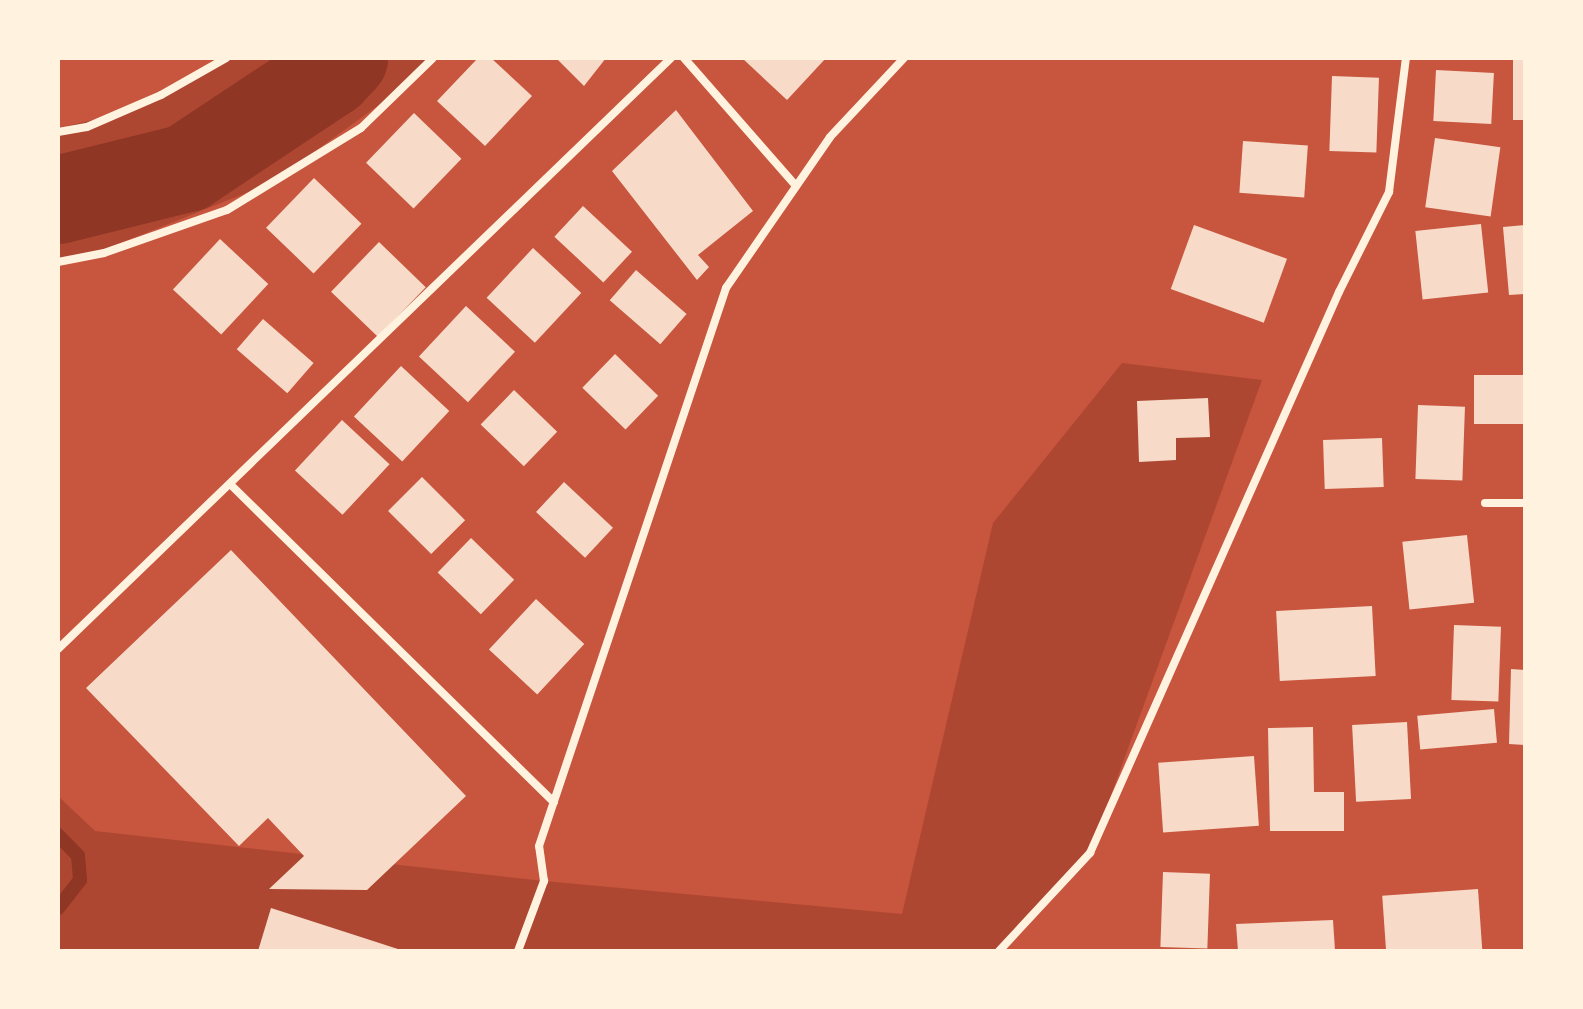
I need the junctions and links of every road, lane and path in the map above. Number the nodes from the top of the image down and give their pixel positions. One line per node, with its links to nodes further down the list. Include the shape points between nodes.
1 (226, 58): 7 (street, via 161,95 87,127)
2 (433, 58): 9 (street, via 361,128 227,210 104,253)
3 (671, 58): 10 (street)
4 (684, 58): 8 (street)
5 (904, 58): 8 (street, via 830,137)
6 (1406, 58): 16 (street, via 1389,192 1339,292 1090,853)
7 (58, 132)
8 (796, 186): 14 (street, via 726,288)
9 (58, 262)
10 (230, 484): 13 (street); 14 (street)
11 (1485, 503): 12 (street)
12 (1525, 503)
13 (58, 649)
14 (554, 802): 15 (street, via 539,846 544,881)
15 (518, 951)
16 (999, 951)

